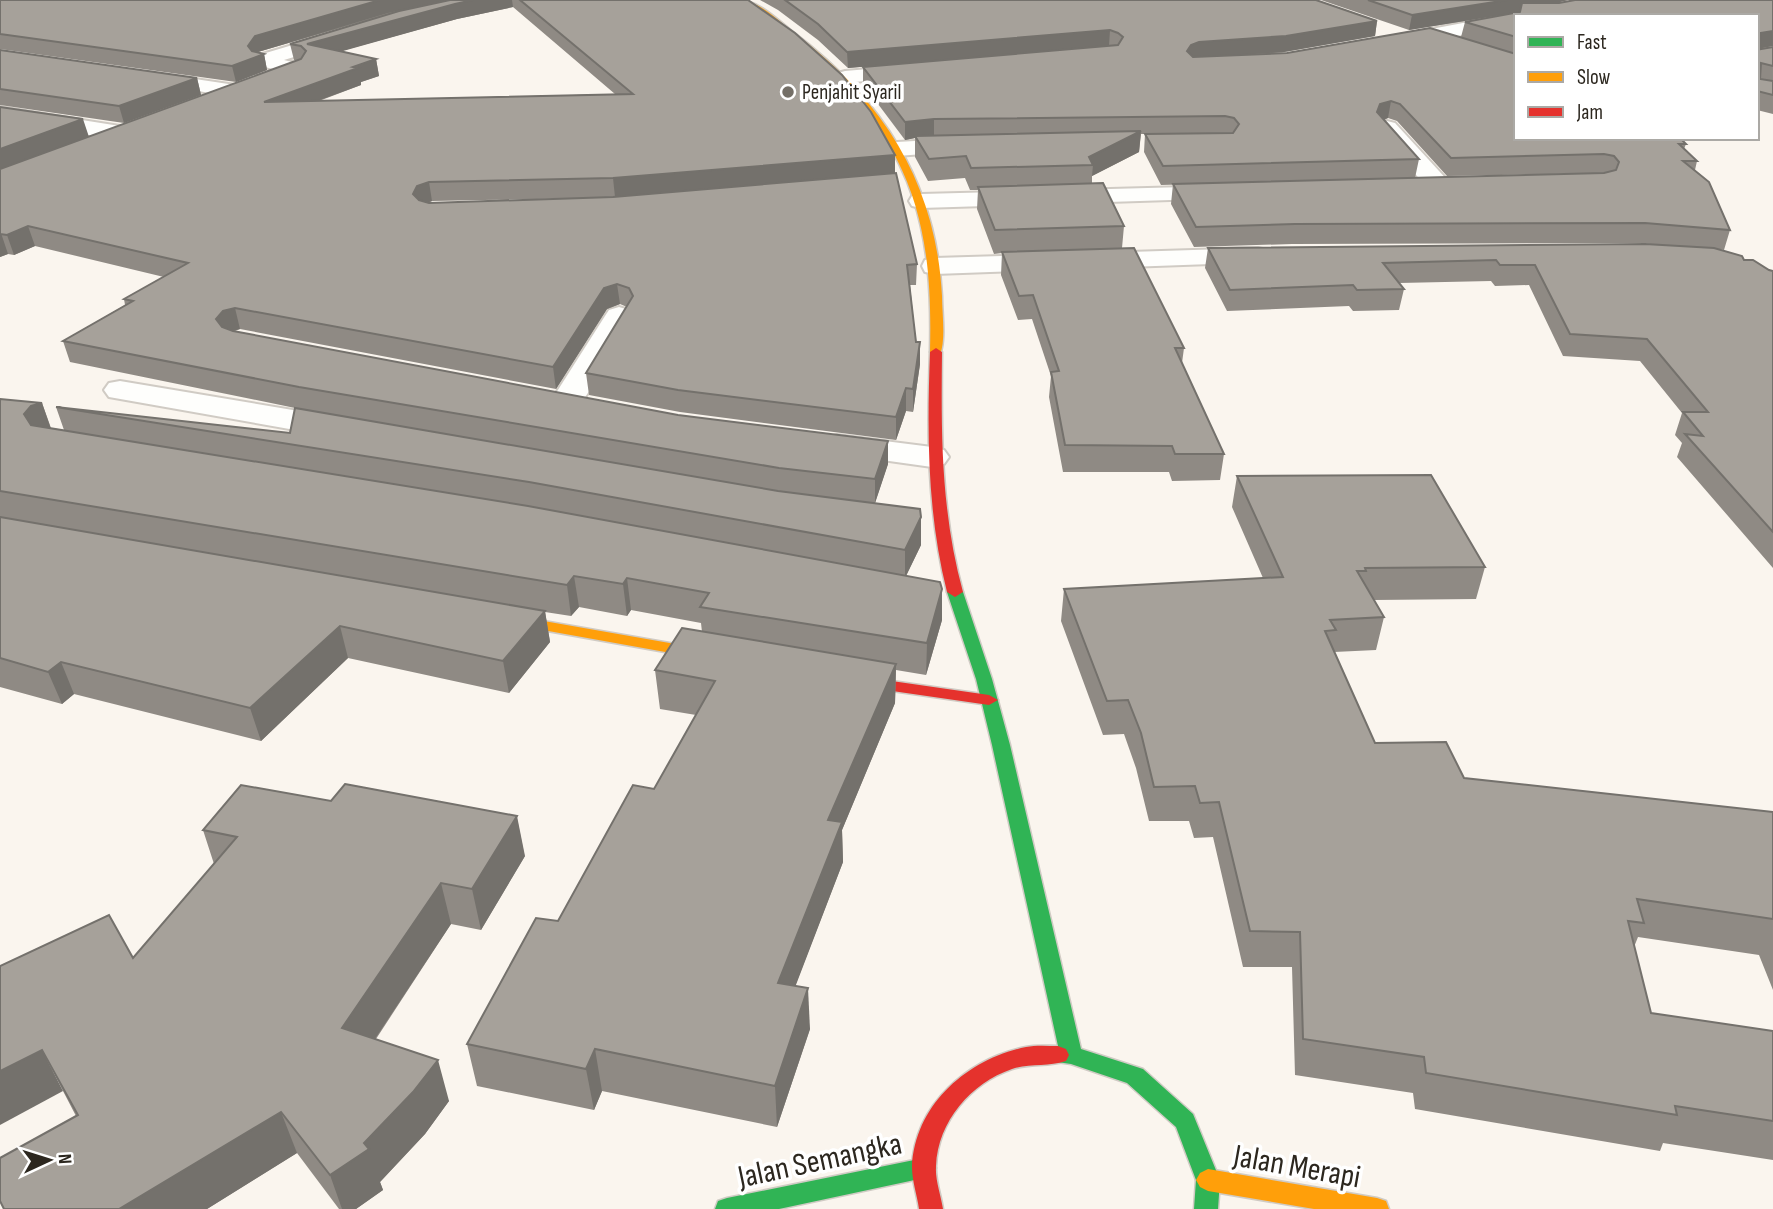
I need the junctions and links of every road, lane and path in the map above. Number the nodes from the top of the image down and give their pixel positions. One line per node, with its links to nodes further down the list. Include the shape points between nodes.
1 (743, 0): 10 (street)
2 (1514, 19): 5 (street)
3 (1385, 30): 5 (street)
4 (361, 31): 11 (street, via 264,61 296,70)
5 (1420, 38): 6 (street); 7 (street)
6 (1369, 47)
7 (1465, 47)
8 (943, 68): 10 (street)
9 (121, 75): 11 (street)
10 (845, 76): 19 (street, via 886,127)
11 (242, 92): 12 (street)
12 (203, 106)
13 (0, 114): 16 (street)
14 (152, 124): 16 (street)
15 (1387, 128): 23 (street)
16 (126, 134): 18 (street)
17 (987, 145): 19 (street)
18 (88, 148)
19 (897, 149): 24 (street)
20 (888, 185): 24 (street)
21 (1467, 187): 23 (street)
22 (1413, 188): 23 (street)
23 (1441, 188)
24 (917, 192): 25 (street); 27 (street)
25 (1247, 192)
26 (1278, 256): 27 (street)
27 (935, 267): 33 (street)
28 (619, 316): 30 (street)
29 (120, 390): 31 (street)
30 (565, 403)
31 (377, 434)
32 (813, 442): 33 (street)
33 (932, 457): 35 (street, via 925,523)
34 (916, 595): 35 (street)
35 (957, 603): 39 (street)
36 (476, 614): 37 (street)
37 (743, 661)
38 (826, 676): 39 (street)
39 (989, 700): 40 (street)
40 (1070, 1055): 41 (street, via 1027,1056 987,1069 954,1094 931,1128); 42 (street, via 1135,1076 1185,1121)
41 (924, 1168): 43 (street, Jalan Semangka); 44 (street)
42 (1208, 1180): 45 (street); 46 (street, Jalan Merapi)
43 (727, 1209)
44 (931, 1209)
45 (1206, 1209)
46 (1377, 1209)

